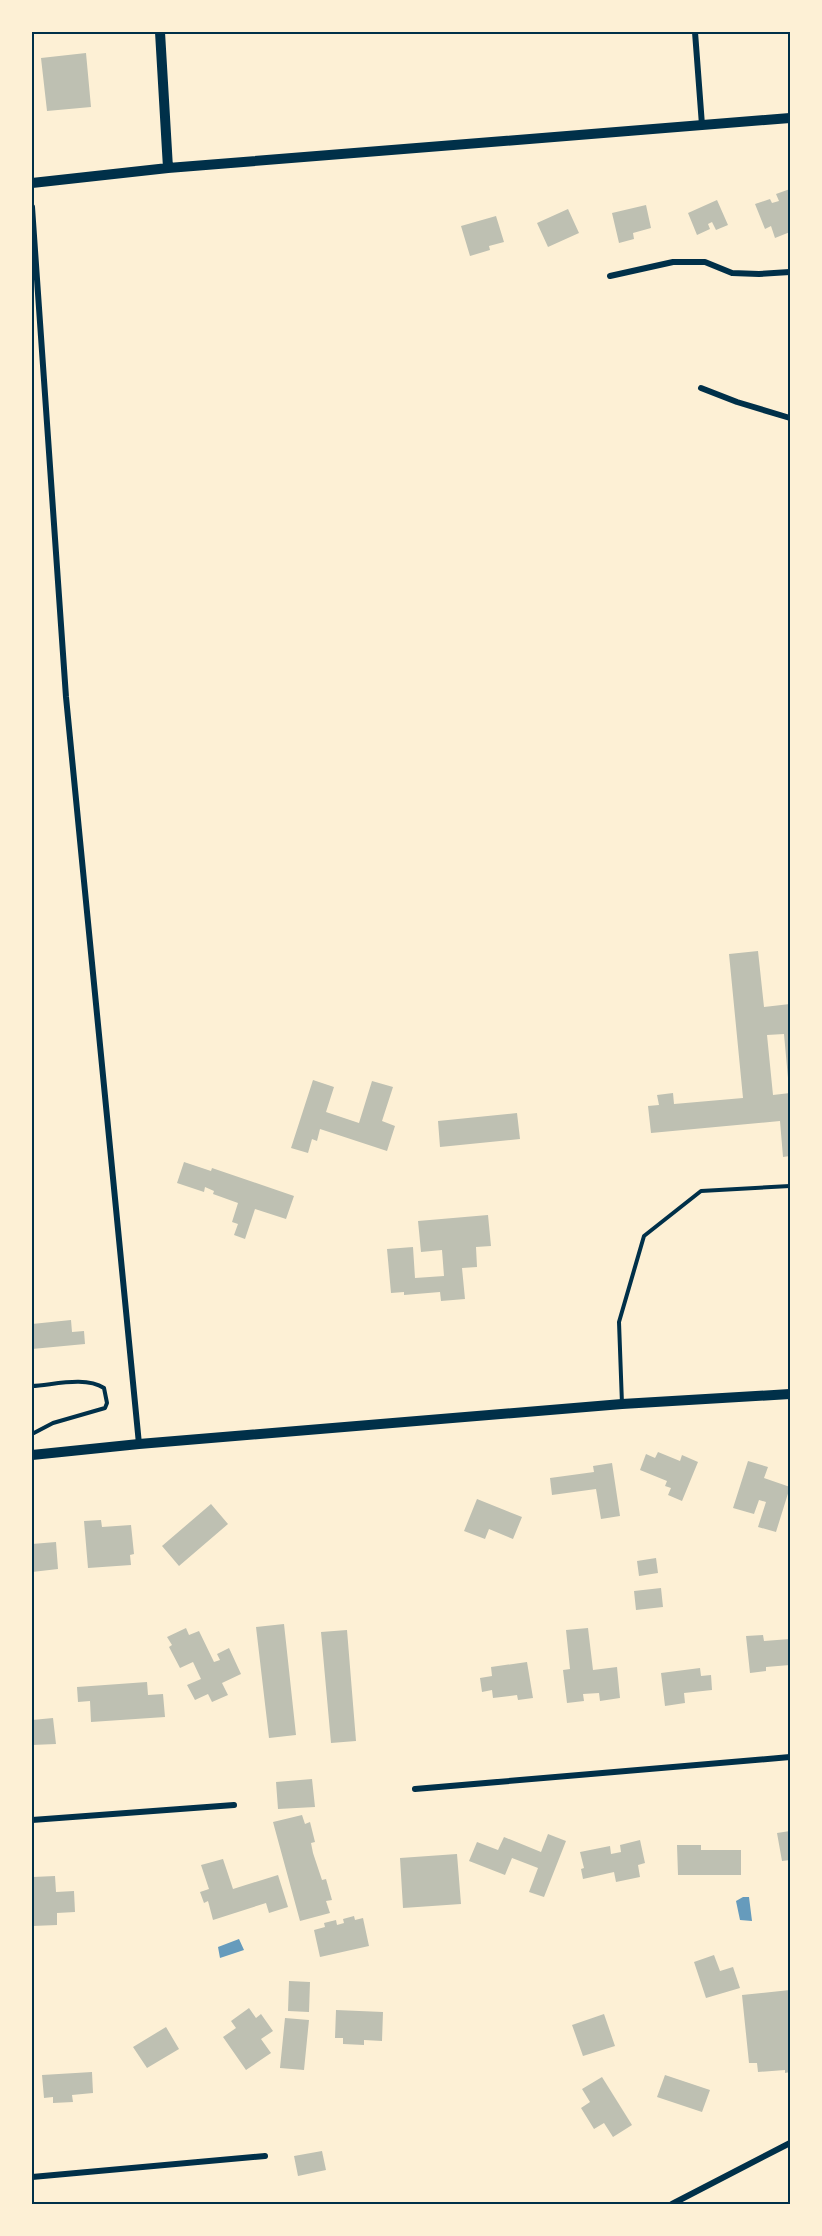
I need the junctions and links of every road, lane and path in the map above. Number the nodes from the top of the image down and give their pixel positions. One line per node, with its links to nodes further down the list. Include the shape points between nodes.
1 (160, 32): 5 (main road)
2 (695, 32): 4 (street)
3 (790, 118): 4 (main road)
4 (702, 125): 5 (main road)
5 (168, 168): 6 (main road)
6 (32, 183)
7 (32, 207): 17 (street, via 66,697)
8 (790, 272): 9 (street, via 732,273 705,262 673,262)
9 (610, 276)
10 (700, 387): 11 (street)
11 (790, 418)
12 (790, 1186): 15 (lane, via 701,1191 644,1236 619,1322)
13 (32, 1386): 16 (lane, via 98,1384 104,1388 107,1403 105,1408 53,1423)
14 (790, 1395): 15 (main road)
15 (622, 1404): 17 (main road)
16 (32, 1434)
17 (139, 1444): 18 (main road)
18 (32, 1455)
19 (790, 1757): 20 (street)
20 (415, 1789)
21 (234, 1805): 22 (street)
22 (32, 1820)
23 (790, 2143): 26 (street)
24 (265, 2156): 25 (street)
25 (32, 2176)
26 (672, 2205)

